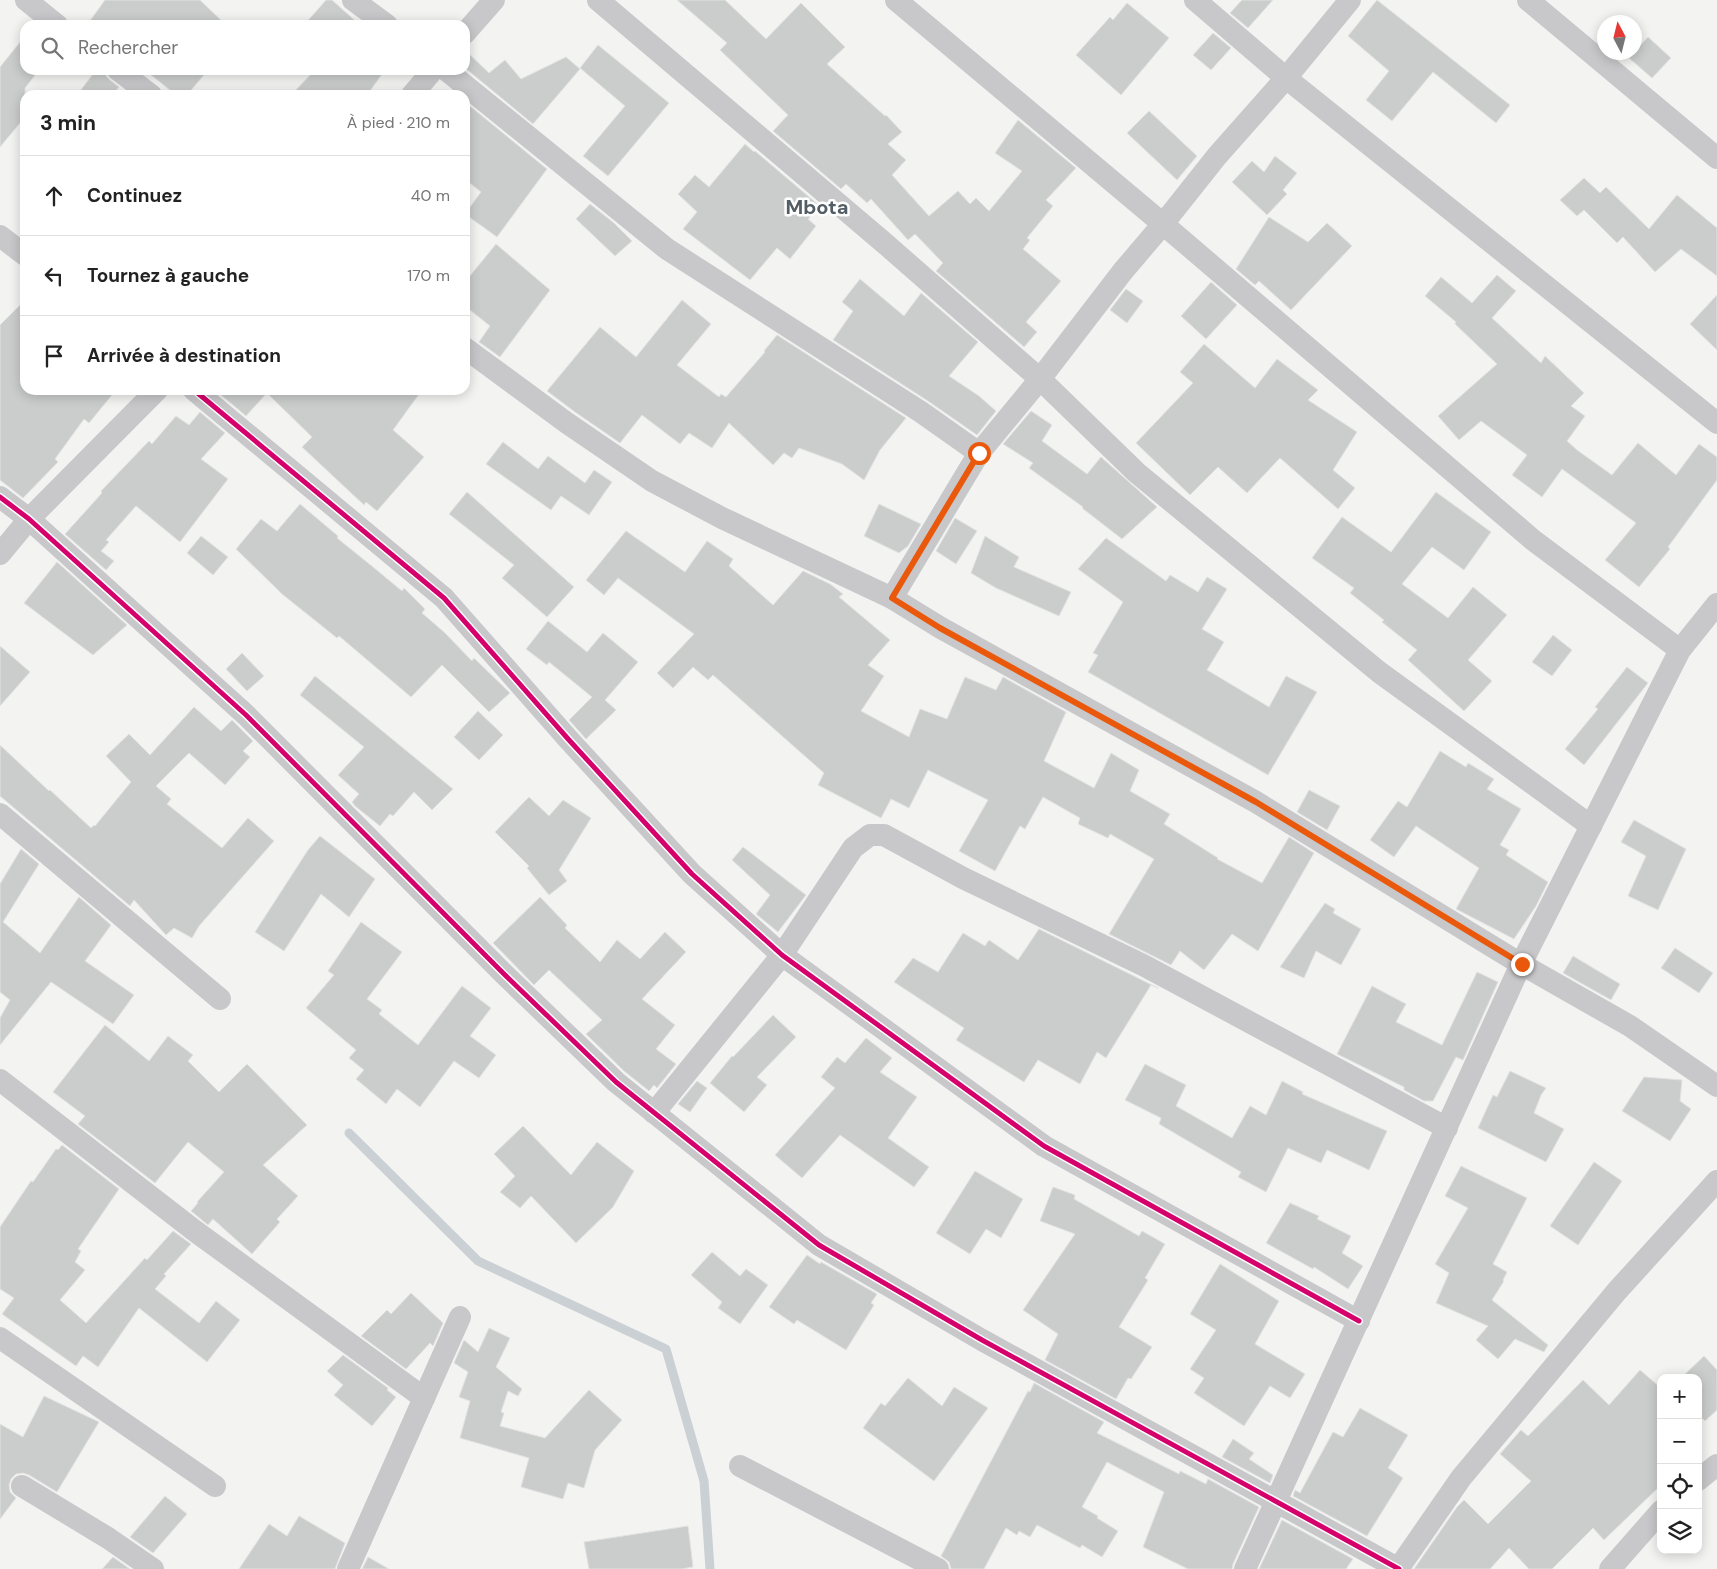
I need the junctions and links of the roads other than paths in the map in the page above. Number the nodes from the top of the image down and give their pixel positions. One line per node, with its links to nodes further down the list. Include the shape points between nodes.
1 (26, 0): 9 (street)
2 (353, 0): 10 (street)
3 (494, 0): 11 (street)
4 (598, 0): 23 (street)
5 (896, 0): 19 (street)
6 (1195, 0): 15 (street)
7 (1350, 0): 15 (street)
8 (1528, 0): 18 (street)
9 (51, 20)
10 (379, 20)
11 (470, 27)
12 (125, 75): 16 (street)
13 (429, 75): 17 (street)
14 (452, 75): 27 (street, via 667,249 921,412)
15 (1286, 78): 19 (street, via 1217,156); 26 (street)
16 (145, 90)
17 (416, 90)
18 (1717, 158)
19 (1163, 224): 23 (street); 33 (street, via 1534,540)
20 (0, 236): 21 (street)
21 (20, 251)
22 (470, 352): 31 (street, via 652,481 722,518)
23 (1040, 379): 27 (street); 35 (street, via 1137,473 1378,672)
24 (152, 395): 29 (street)
25 (200, 395): 36 (street, via 444,598 692,874)
26 (1717, 423)
27 (979, 453): 31 (street)
28 (0, 497): 29 (street)
29 (29, 519): 30 (street); 41 (street, via 246,715 504,975)
30 (0, 554)
31 (892, 598): 37 (street, via 940,628 1256,802)
32 (1717, 604): 33 (street)
33 (1680, 650): 35 (street)
34 (0, 814): 38 (street)
35 (1591, 826): 37 (street)
36 (782, 955): 41 (street); 42 (street, via 852,848 870,835 884,835 963,878 1143,965); 45 (street, via 1044,1146)
37 (1522, 964): 40 (street, via 1630,1026); 42 (street)
38 (220, 999)
39 (0, 1080): 47 (street, via 195,1231)
40 (1717, 1086)
41 (654, 1114): 53 (street, via 819,1245 982,1340)
42 (1447, 1128): 45 (street)
43 (1717, 1181): 59 (street, via 1617,1291 1461,1478)
44 (460, 1317): 47 (street)
45 (1359, 1320): 53 (street)
46 (0, 1338): 52 (street)
47 (424, 1398): 56 (street)
48 (1717, 1464): 50 (street)
49 (740, 1466): 57 (street)
50 (1702, 1477)
51 (22, 1486): 55 (street)
52 (216, 1486)
53 (1277, 1501): 58 (street); 59 (street)
54 (1657, 1516): 60 (street)
55 (153, 1569)
56 (348, 1569)
57 (938, 1569)
58 (1245, 1569)
59 (1399, 1569)
60 (1610, 1569)

